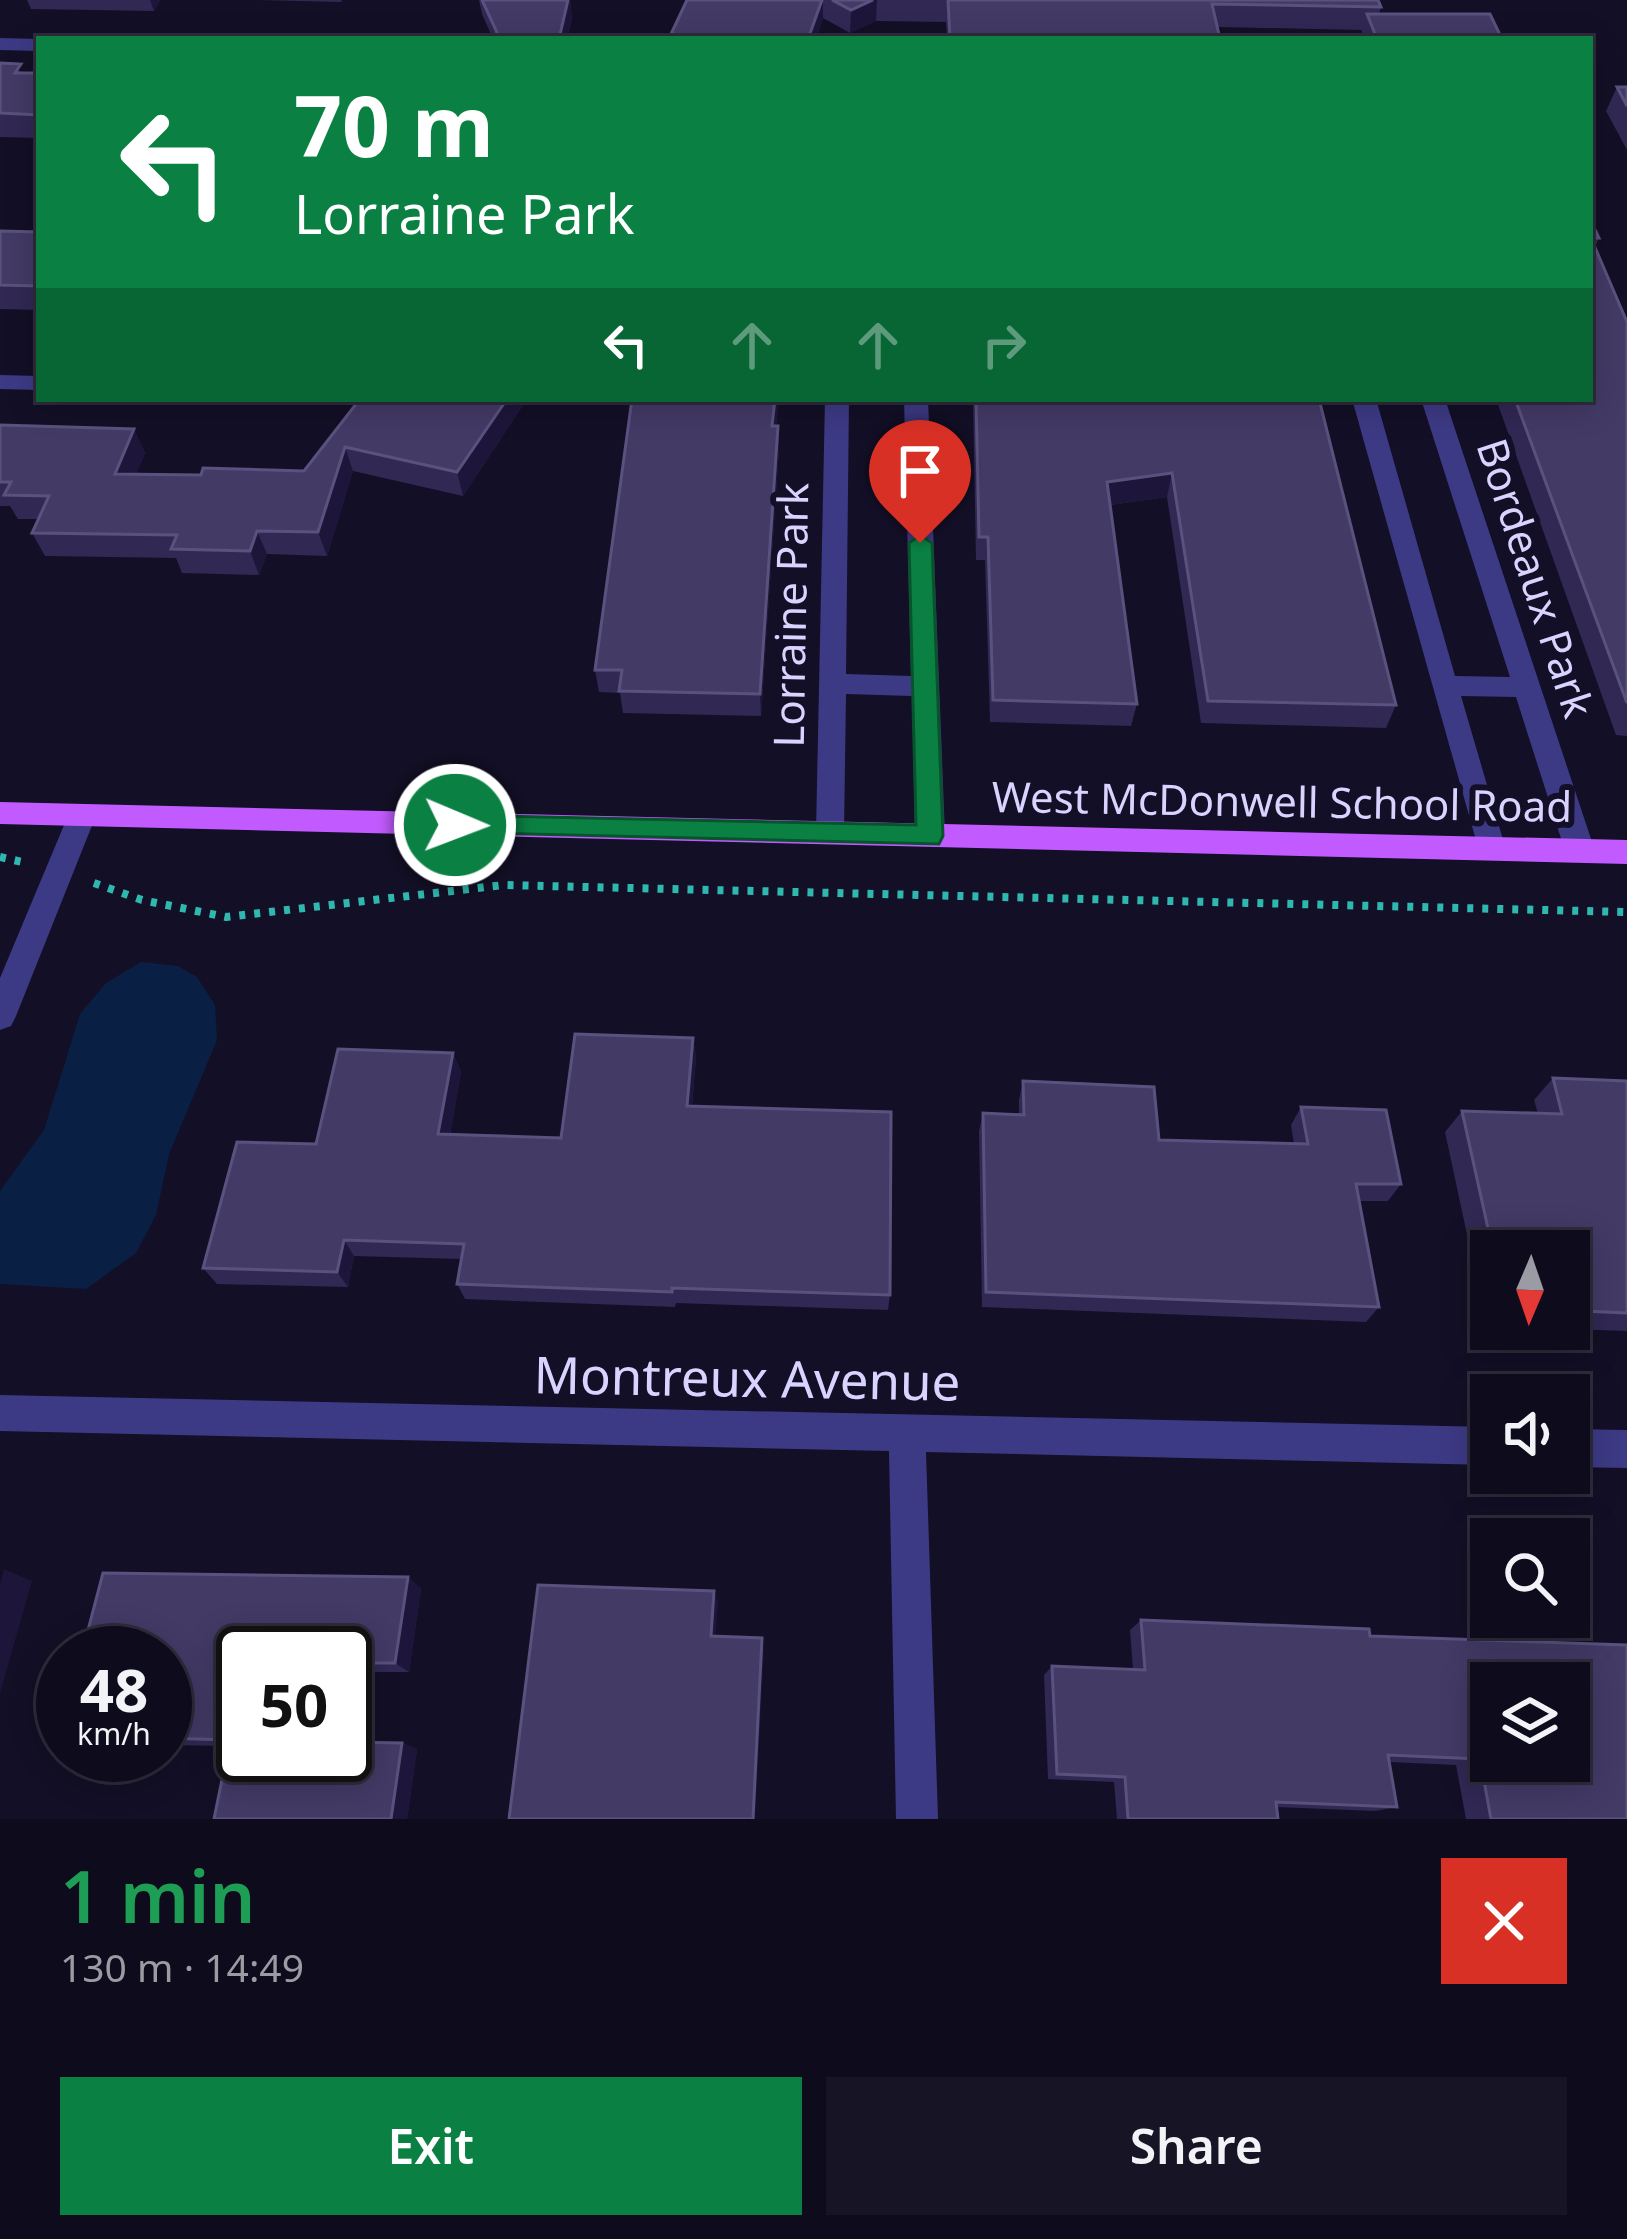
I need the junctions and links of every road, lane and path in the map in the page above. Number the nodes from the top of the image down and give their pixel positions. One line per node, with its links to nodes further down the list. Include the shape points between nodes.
1 (0, 44): 2 (street)
2 (36, 45)
3 (0, 382): 4 (street)
4 (36, 383)
5 (837, 402): 9 (street, Lorraine Park)
6 (916, 402): 10 (street)
7 (1365, 402): 11 (street)
8 (1434, 402): 12 (street, Bordeaux Park)
9 (832, 684): 10 (street); 15 (street, Lorraine Park)
10 (924, 686): 16 (street)
11 (1444, 686): 12 (street); 17 (street)
12 (1526, 687): 18 (street, Bordeaux Park)
13 (0, 813): 14 (main road, West McDonwell School Road)
14 (81, 818): 15 (main road, West McDonwell School Road); 22 (street)
15 (830, 832): 16 (main road, West McDonwell School Road)
16 (930, 836): 17 (main road, West McDonwell School Road)
17 (1491, 850): 18 (main road, West McDonwell School Road)
18 (1580, 851): 19 (main road, West McDonwell School Road)
19 (1627, 852)
20 (83, 879): 21 (path, via 226,917 504,885)
21 (1627, 912)
22 (0, 1016)
23 (0, 1413): 24 (street, Montreux Avenue)
24 (907, 1434): 25 (street, Montreux Avenue); 28 (street)
25 (1470, 1446)
26 (1590, 1448): 27 (street)
27 (1627, 1449)
28 (917, 1819)

